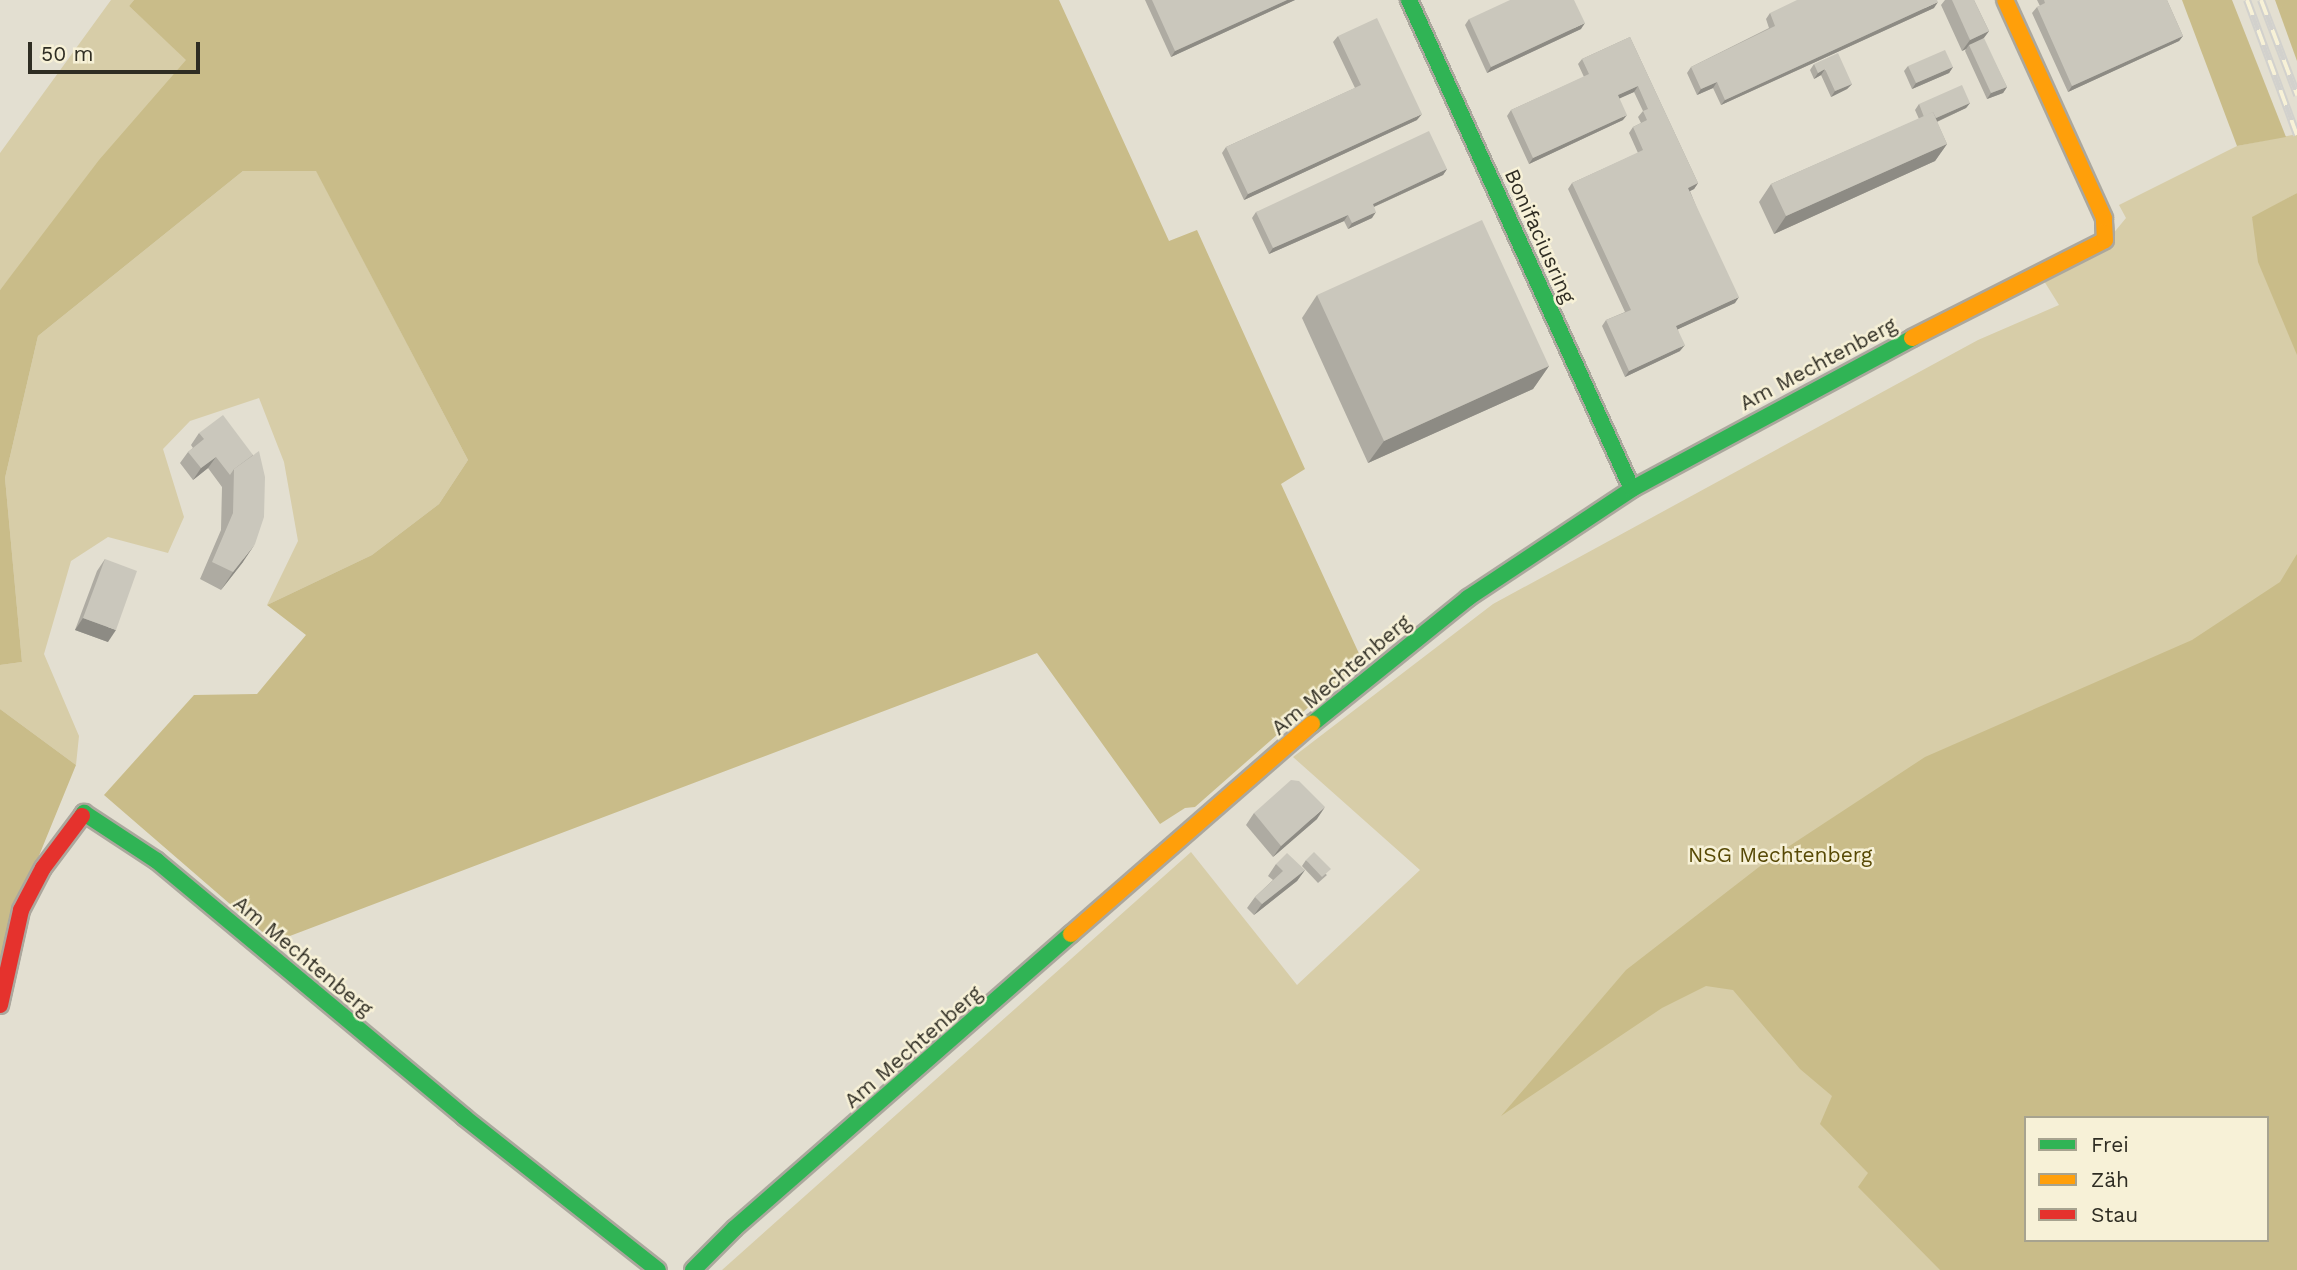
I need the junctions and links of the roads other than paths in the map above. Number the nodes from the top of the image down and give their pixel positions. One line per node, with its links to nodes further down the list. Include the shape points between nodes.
1 (1409, 0): 3 (street, Bonifaciusring)
2 (2005, 0): 3 (street, Am Mechtenberg, via 2105,218 2105,240 1979,302)
3 (1632, 489): 6 (street, Am Mechtenberg, via 1468,598 1300,734 735,1228)
4 (0, 1004): 5 (street, Am Mechtenberg, via 21,910 43,867 83,813 157,861)
5 (658, 1270)
6 (694, 1270)

